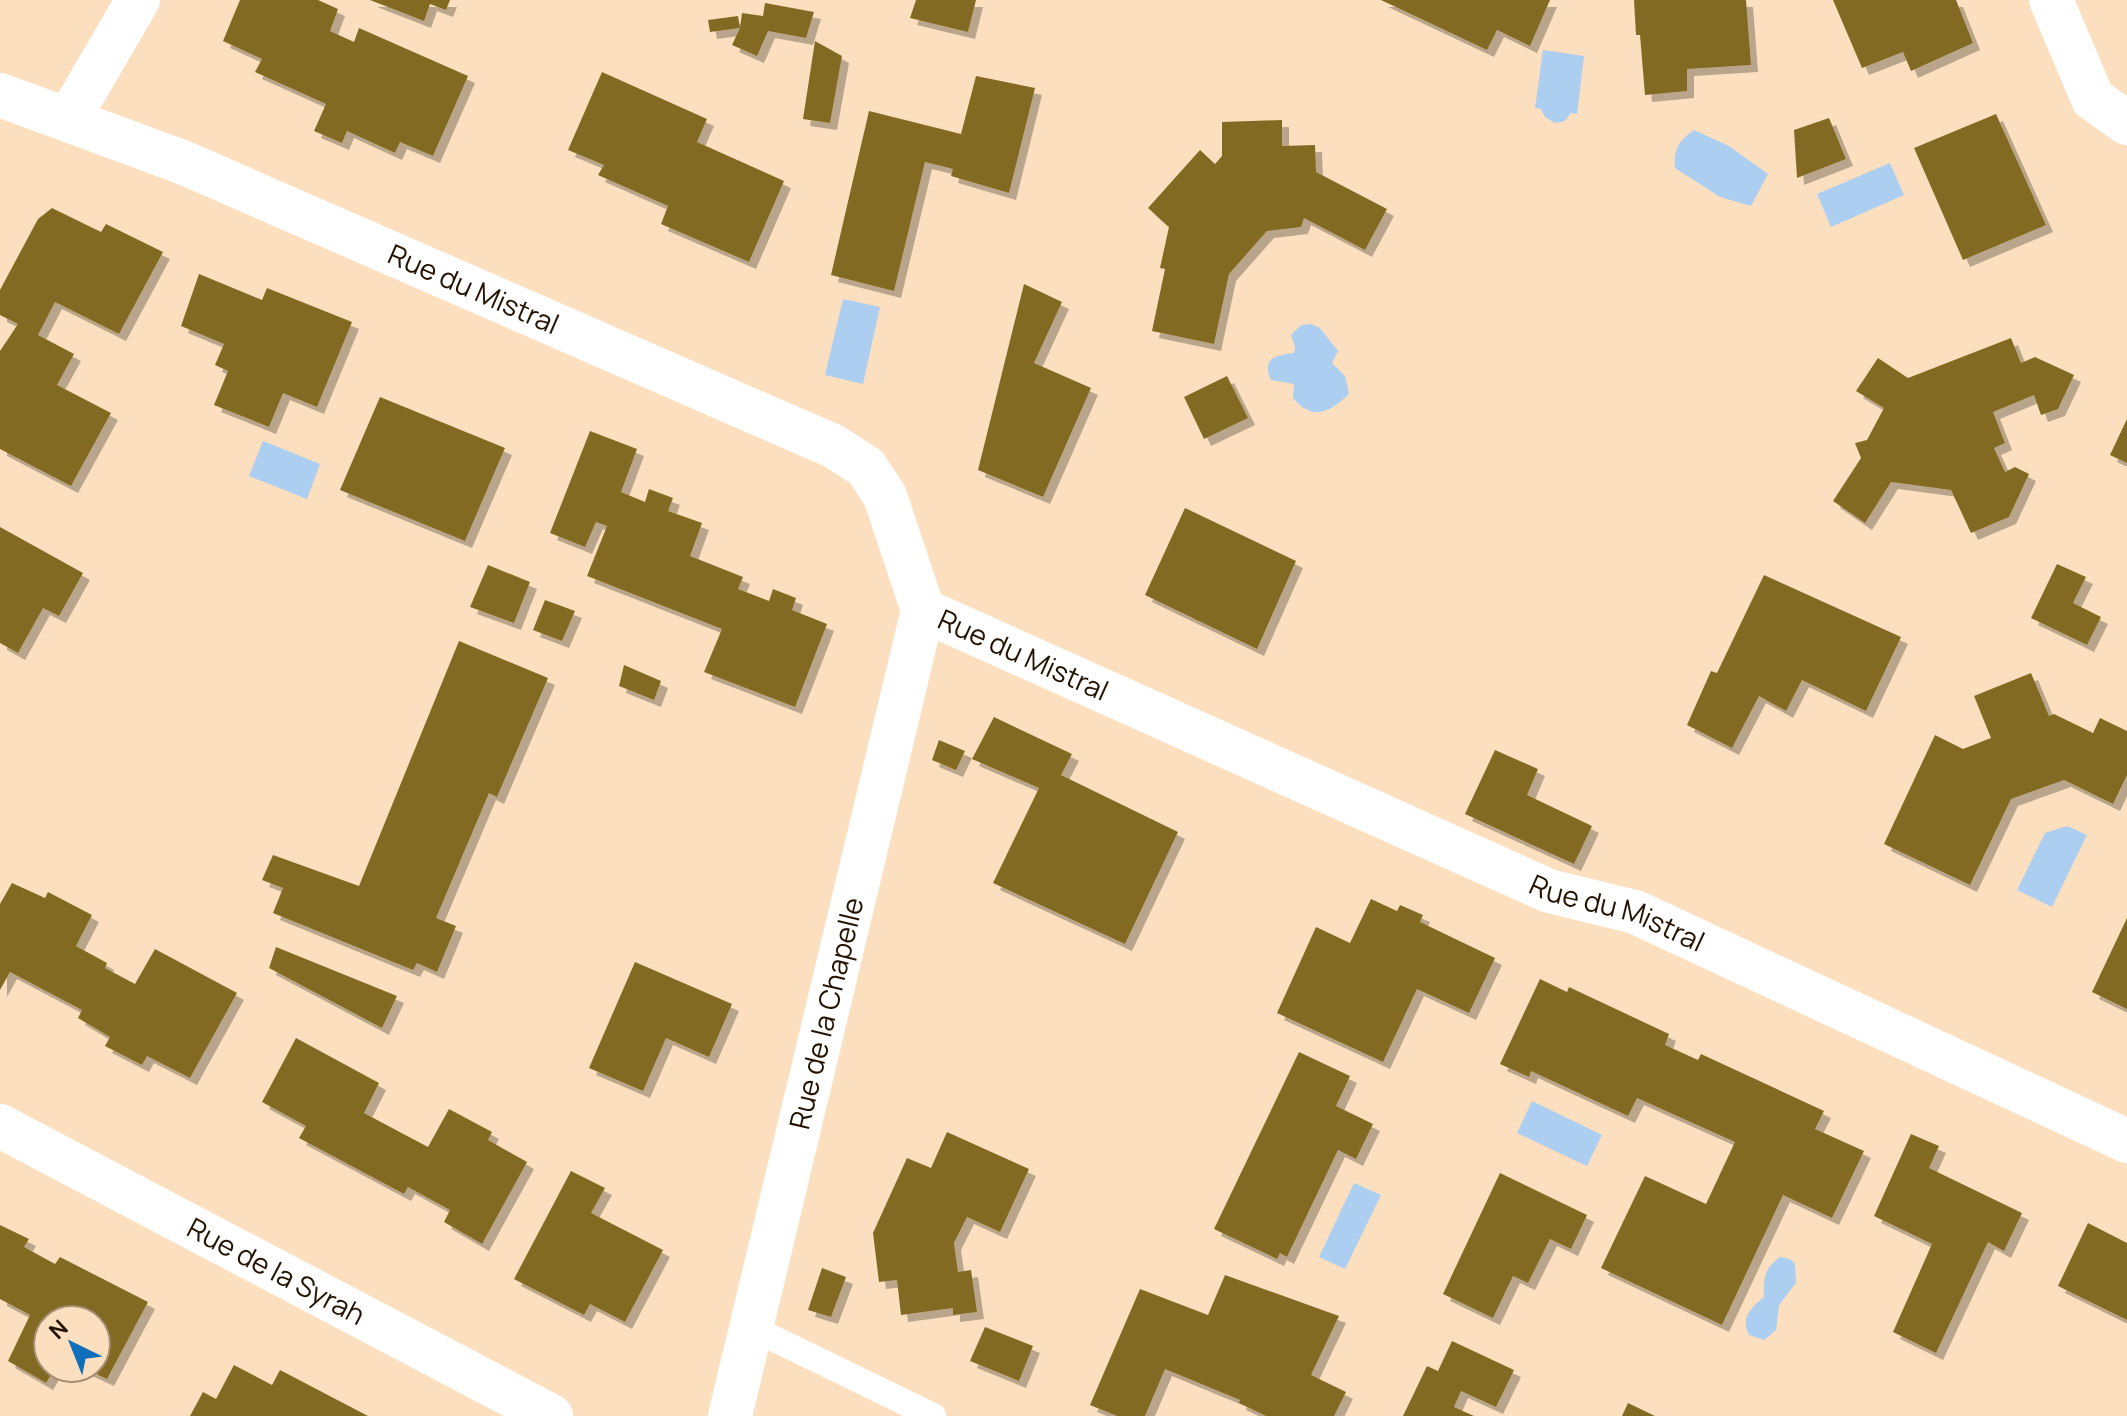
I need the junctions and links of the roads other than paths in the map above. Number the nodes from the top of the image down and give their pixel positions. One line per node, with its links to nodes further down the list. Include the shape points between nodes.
1 (138, 0): 4 (street)
2 (2051, 0): 5 (street, via 2093,99)
3 (0, 95): 4 (street, Rue du Mistral)
4 (68, 120): 6 (street, Rue du Mistral, via 182,162 833,446 866,467 885,496)
5 (2127, 123)
6 (923, 610): 8 (street, Rue du Mistral, via 1549,891 1635,912); 9 (street, Rue de la Chapelle)
7 (0, 1126): 10 (street, Rue de la Syrah)
8 (2127, 1141)
9 (752, 1328): 11 (street, Rue de la Chapelle); 12 (lane)
10 (551, 1416)
11 (730, 1416)
12 (933, 1416)

